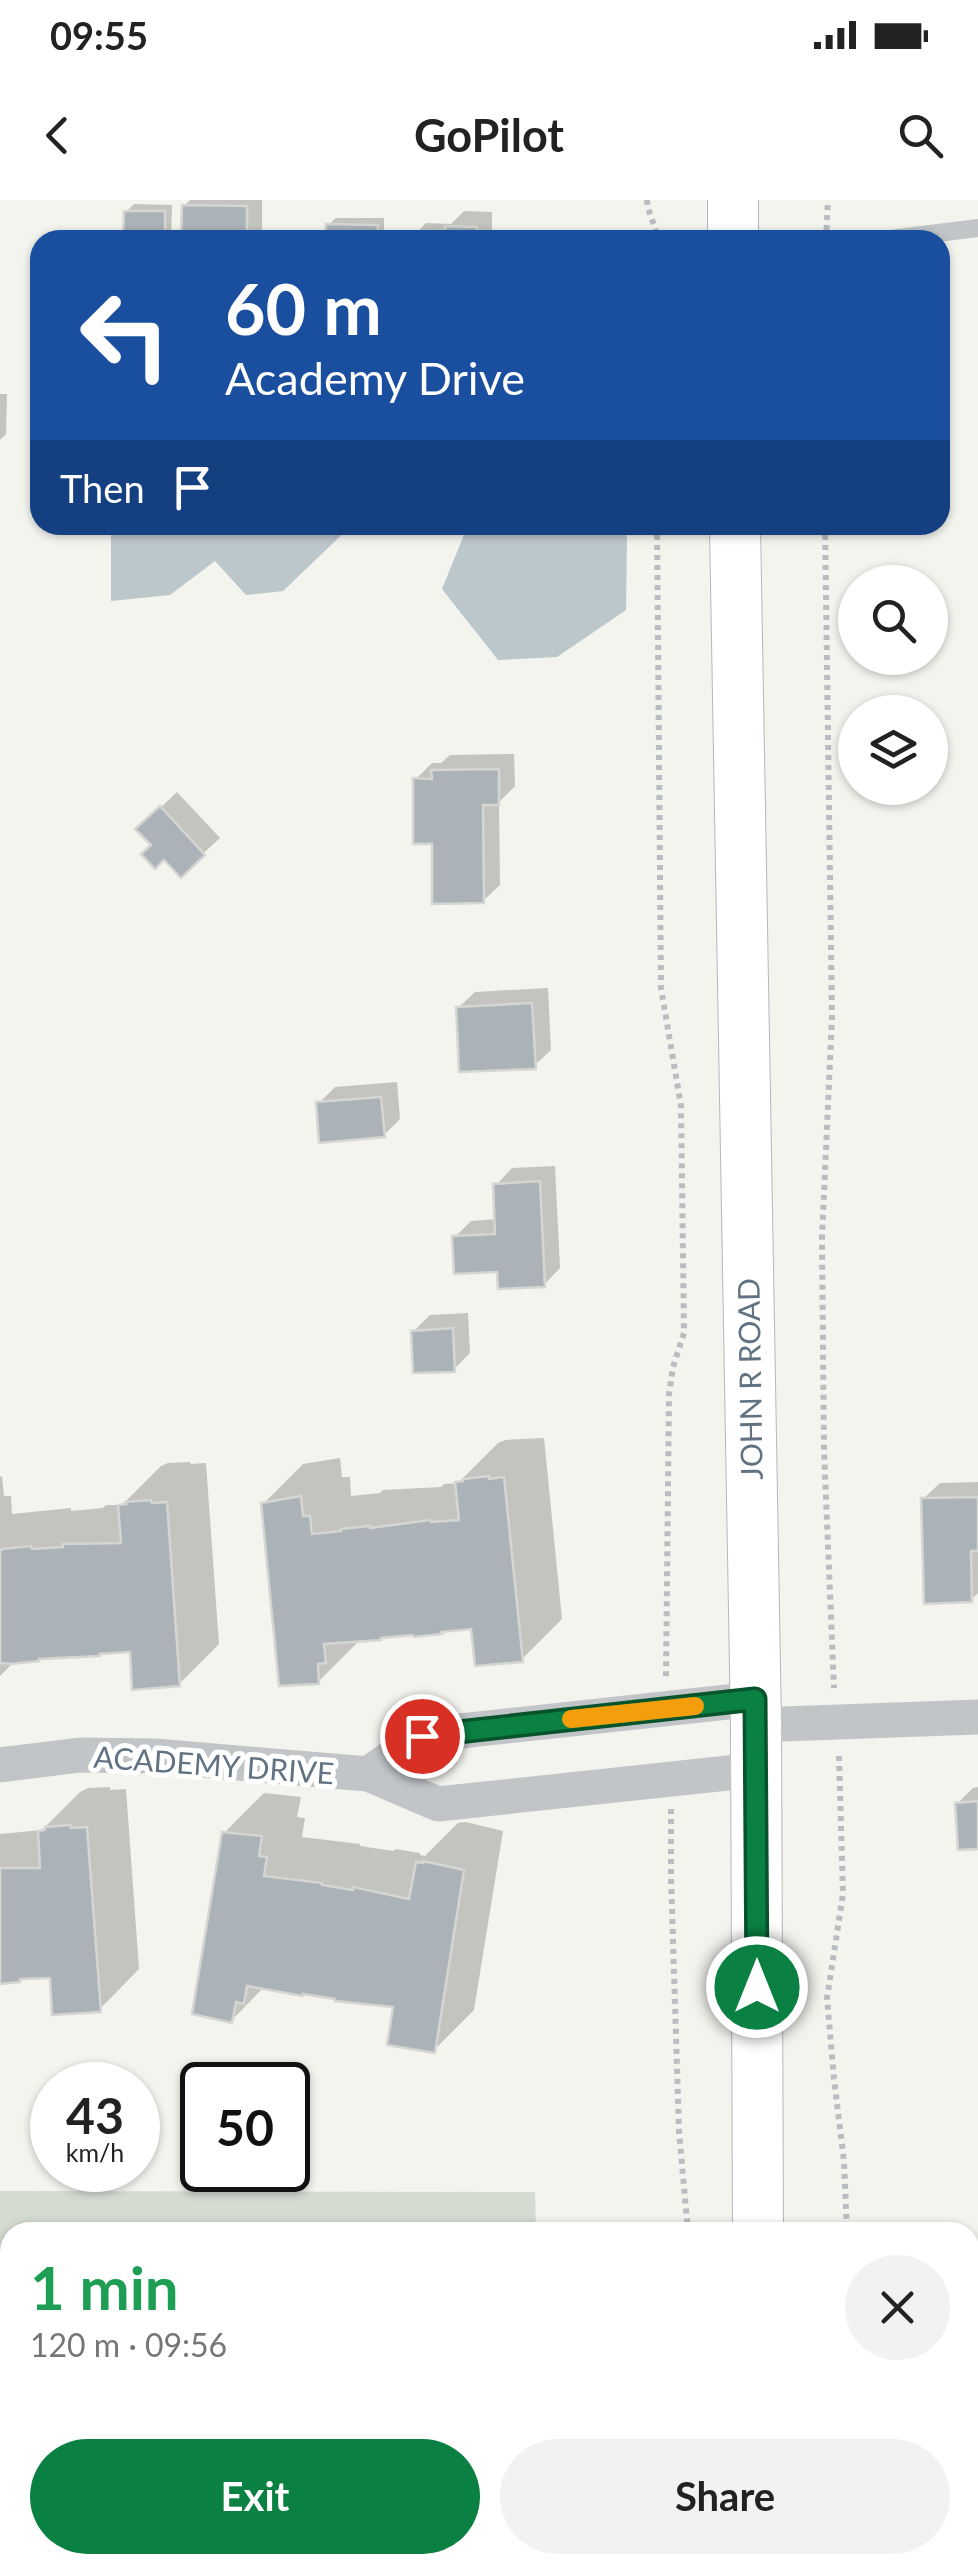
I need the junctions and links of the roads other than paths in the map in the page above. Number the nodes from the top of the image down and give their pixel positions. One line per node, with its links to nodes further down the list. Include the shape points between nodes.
1 (732, 200): 3 (main road)
2 (978, 228): 4 (lane)
3 (733, 230)
4 (950, 232)
5 (736, 535): 7 (main road, JOHN R ROAD)
6 (978, 1718): 7 (street)
7 (756, 1731): 9 (street, ACADEMY DRIVE, via 667,1709 422,1736); 9 (street, ACADEMY DRIVE, via 670,1780 438,1804); 10 (main road, JOHN R ROAD)
8 (0, 1765): 9 (street, ACADEMY DRIVE, via 80,1755 156,1756)
9 (368, 1774)
10 (758, 2222)

